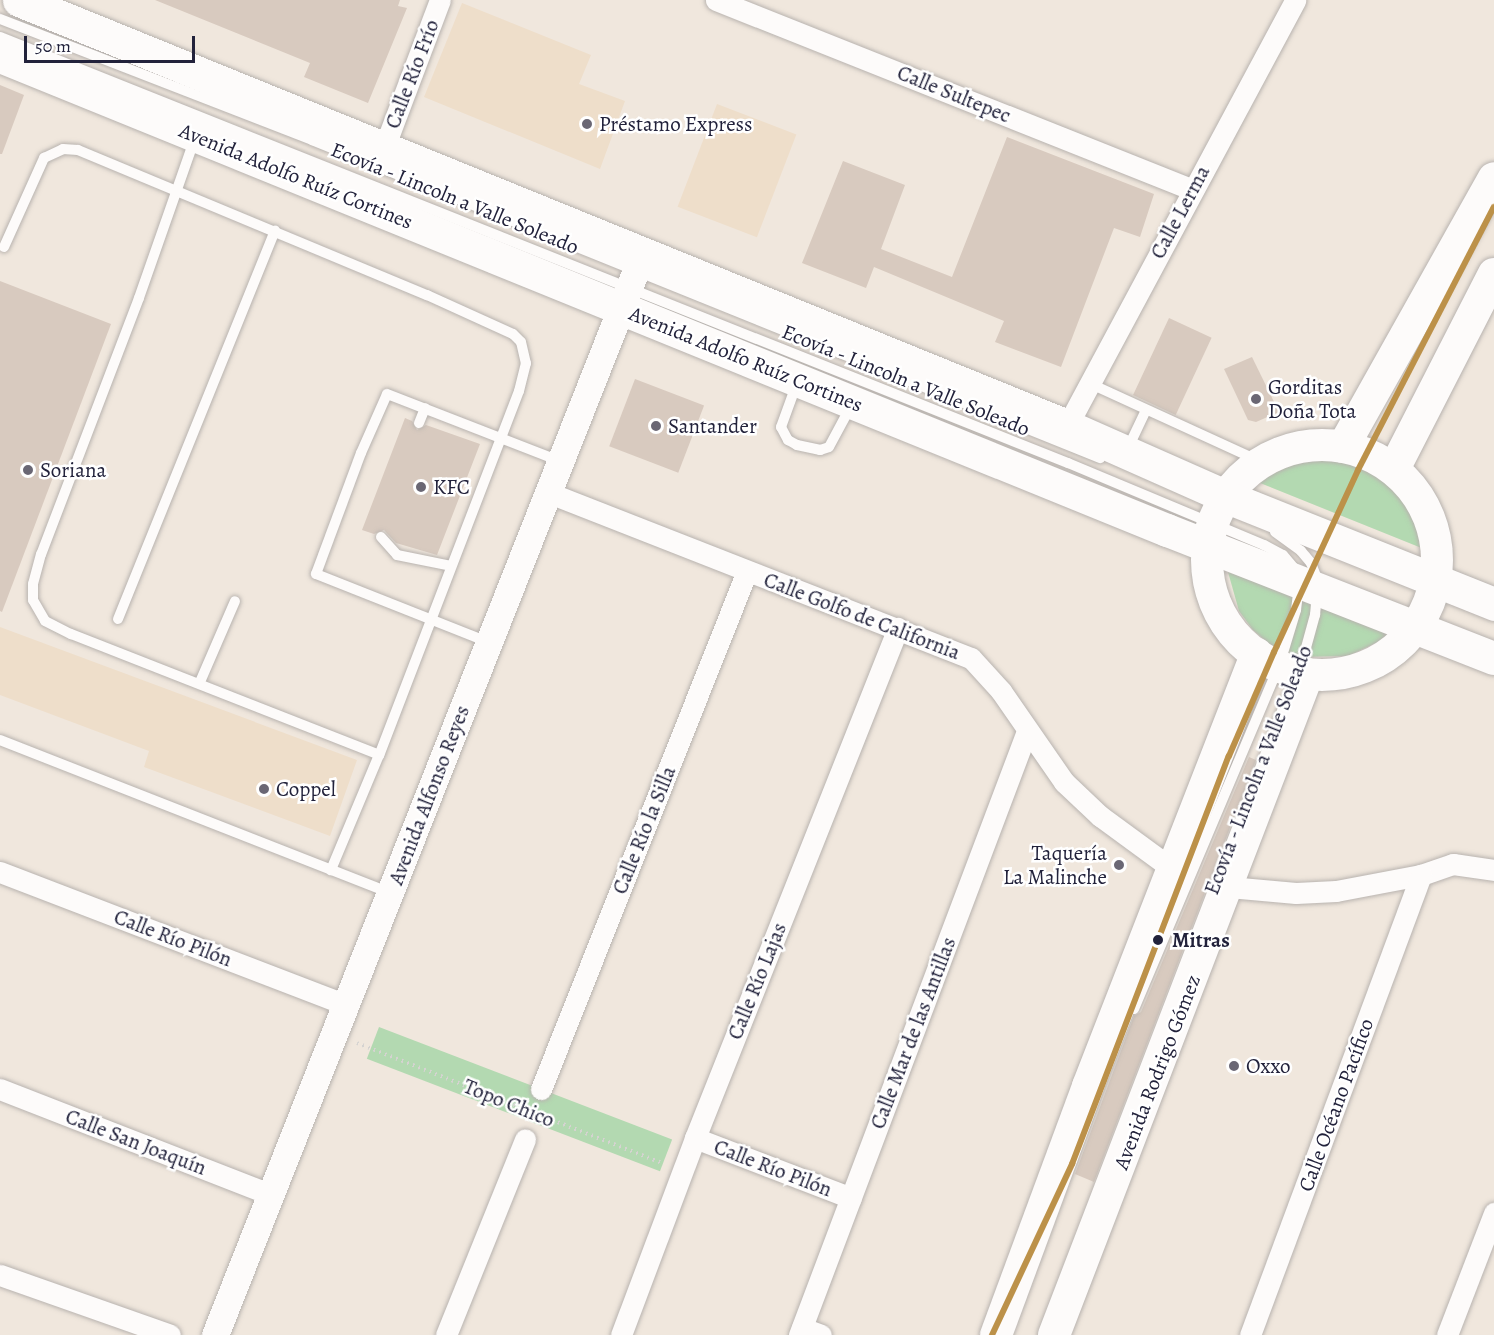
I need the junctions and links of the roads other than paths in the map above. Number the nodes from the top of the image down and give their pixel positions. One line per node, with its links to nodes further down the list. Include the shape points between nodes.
1 (19, 0): 9 (main road, Avenida Adolfo Ruíz Cortines)
2 (440, 0): 9 (street, Calle Río Frío)
3 (716, 0): 11 (street, Calle Sultepec)
4 (1295, 0): 11 (street, Calle Lerma)
5 (0, 19): 16 (lane, Ecovía - Lincoln a Valle Soleado, via 323,145)
6 (0, 38): 16 (lane)
7 (0, 56): 8 (main road, Avenida Adolfo Ruíz Cortines)
8 (196, 135): 12 (lane); 16 (main road, Avenida Adolfo Ruíz Cortines)
9 (384, 148): 16 (main road, Avenida Adolfo Ruíz Cortines)
10 (1494, 178): 25 (main road)
11 (1191, 189): 18 (street, Calle Lerma)
12 (176, 191): 13 (lane); 14 (lane, via 94,155 78,150 53,152 35,172); 47 (lane, via 41,554 33,600 37,612 54,627)
13 (275, 230): 24 (lane, via 513,334 521,342 526,363); 41 (lane)
14 (4, 247)
15 (1494, 274): 29 (main road)
16 (632, 282): 17 (main road, Avenida Adolfo Ruíz Cortines); 23 (main road, Avenida Adolfo Ruíz Cortines); 26 (lane, Ecovía - Lincoln a Valle Soleado); 27 (street, Avenida Alfonso Reyes); 31 (lane)
17 (798, 380): 19 (main road, Avenida Adolfo Ruíz Cortines); 19 (lane, via 781,427 788,440 797,445 820,450 829,447)
18 (1091, 384): 21 (lane); 23 (street, Calle Lerma)
19 (852, 402): 31 (main road, Avenida Adolfo Ruíz Cortines)
20 (425, 408): 22 (lane); 24 (lane); 40 (lane, via 387,394 316,574)
21 (1146, 410): 26 (lane); 28 (lane)
22 (419, 423)
23 (1067, 426): 26 (main road, Avenida Adolfo Ruíz Cortines)
24 (500, 438): 27 (lane); 34 (lane)
25 (1343, 447): 28 (main road, via 1307,445); 29 (main road)
26 (1116, 458): 31 (main road, Avenida Adolfo Ruíz Cortines)
27 (560, 461): 30 (street, Avenida Alfonso Reyes)
28 (1259, 461): 31 (main road)
29 (1394, 470): 36 (main road, via 1416,492 1431,520 1438,551)
30 (548, 492): 35 (street, Calle Golfo de California); 44 (street, Avenida Alfonso Reyes)
31 (1217, 515): 36 (main road, Avenida Adolfo Ruíz Cortines); 37 (main road, Avenida Adolfo Ruíz Cortines); 46 (main road, via 1213,598 1225,622)
32 (1267, 529): 37 (lane, via 1291,541 1315,569)
33 (381, 537): 34 (lane, via 397,555)
34 (451, 566): 40 (lane)
35 (747, 571): 42 (street, Calle Golfo de California); 62 (street, Calle Río la Silla)
36 (1437, 582): 39 (main road, Avenida Adolfo Ruíz Cortines); 43 (main road)
37 (1309, 587): 43 (main road, Avenida Adolfo Ruíz Cortines); 46 (lane, Ecovía - Lincoln a Valle Soleado); 46 (lane, via 1296,610)
38 (235, 601): 47 (lane)
39 (1494, 604): 45 (main road, via 1470,617 1466,636)
40 (431, 618): 44 (lane); 50 (lane)
41 (118, 619)
42 (898, 628): 48 (street, Calle Golfo de California, via 971,658 1001,691); 63 (street, Calle Río Lajas)
43 (1416, 628): 45 (main road, Avenida Adolfo Ruíz Cortines); 46 (main road, via 1395,650 1368,666 1339,674)
44 (489, 642): 57 (street, Avenida Alfonso Reyes)
45 (1484, 654)
46 (1286, 667): 51 (main road); 56 (main road, Avenida Rodrigo Gómez); 58 (lane, Ecovía - Lincoln a Valle Soleado); 60 (lane)
47 (200, 682): 50 (lane)
48 (1027, 732): 51 (street, Calle Golfo de California, via 1064,782 1100,816); 67 (street, Calle Mar de las Antillas)
49 (0, 740): 52 (lane)
50 (379, 755): 52 (lane)
51 (1171, 868): 76 (main road)
52 (331, 870): 57 (lane)
53 (1494, 870): 55 (street, via 1453,864)
54 (0, 872): 59 (street, Calle Río Pilón)
55 (1421, 875): 56 (street, via 1336,891 1296,893); 78 (street, Calle Océano Pacífico)
56 (1229, 888): 77 (main road, Avenida Rodrigo Gómez)
57 (391, 893): 59 (street, Avenida Alfonso Reyes)
58 (1198, 926)
59 (347, 1005): 66 (street, Avenida Alfonso Reyes)
60 (1118, 1047)
61 (0, 1089): 66 (street, Calle San Joaquín)
62 (541, 1089)
63 (695, 1137): 67 (street, Calle Río Pilón); 75 (street, Calle Río Lajas)
64 (525, 1139): 74 (street)
65 (1071, 1173): 70 (lane)
66 (272, 1195): 73 (street, Avenida Alfonso Reyes)
67 (850, 1198): 71 (street, Calle Mar de las Antillas)
68 (1494, 1213): 79 (street)
69 (0, 1275): 72 (street)
70 (1027, 1292)
71 (807, 1333)
72 (170, 1335)
73 (215, 1335)
74 (446, 1335)
75 (621, 1335)
76 (996, 1335)
77 (1054, 1335)
78 (1250, 1335)
79 (1447, 1335)

